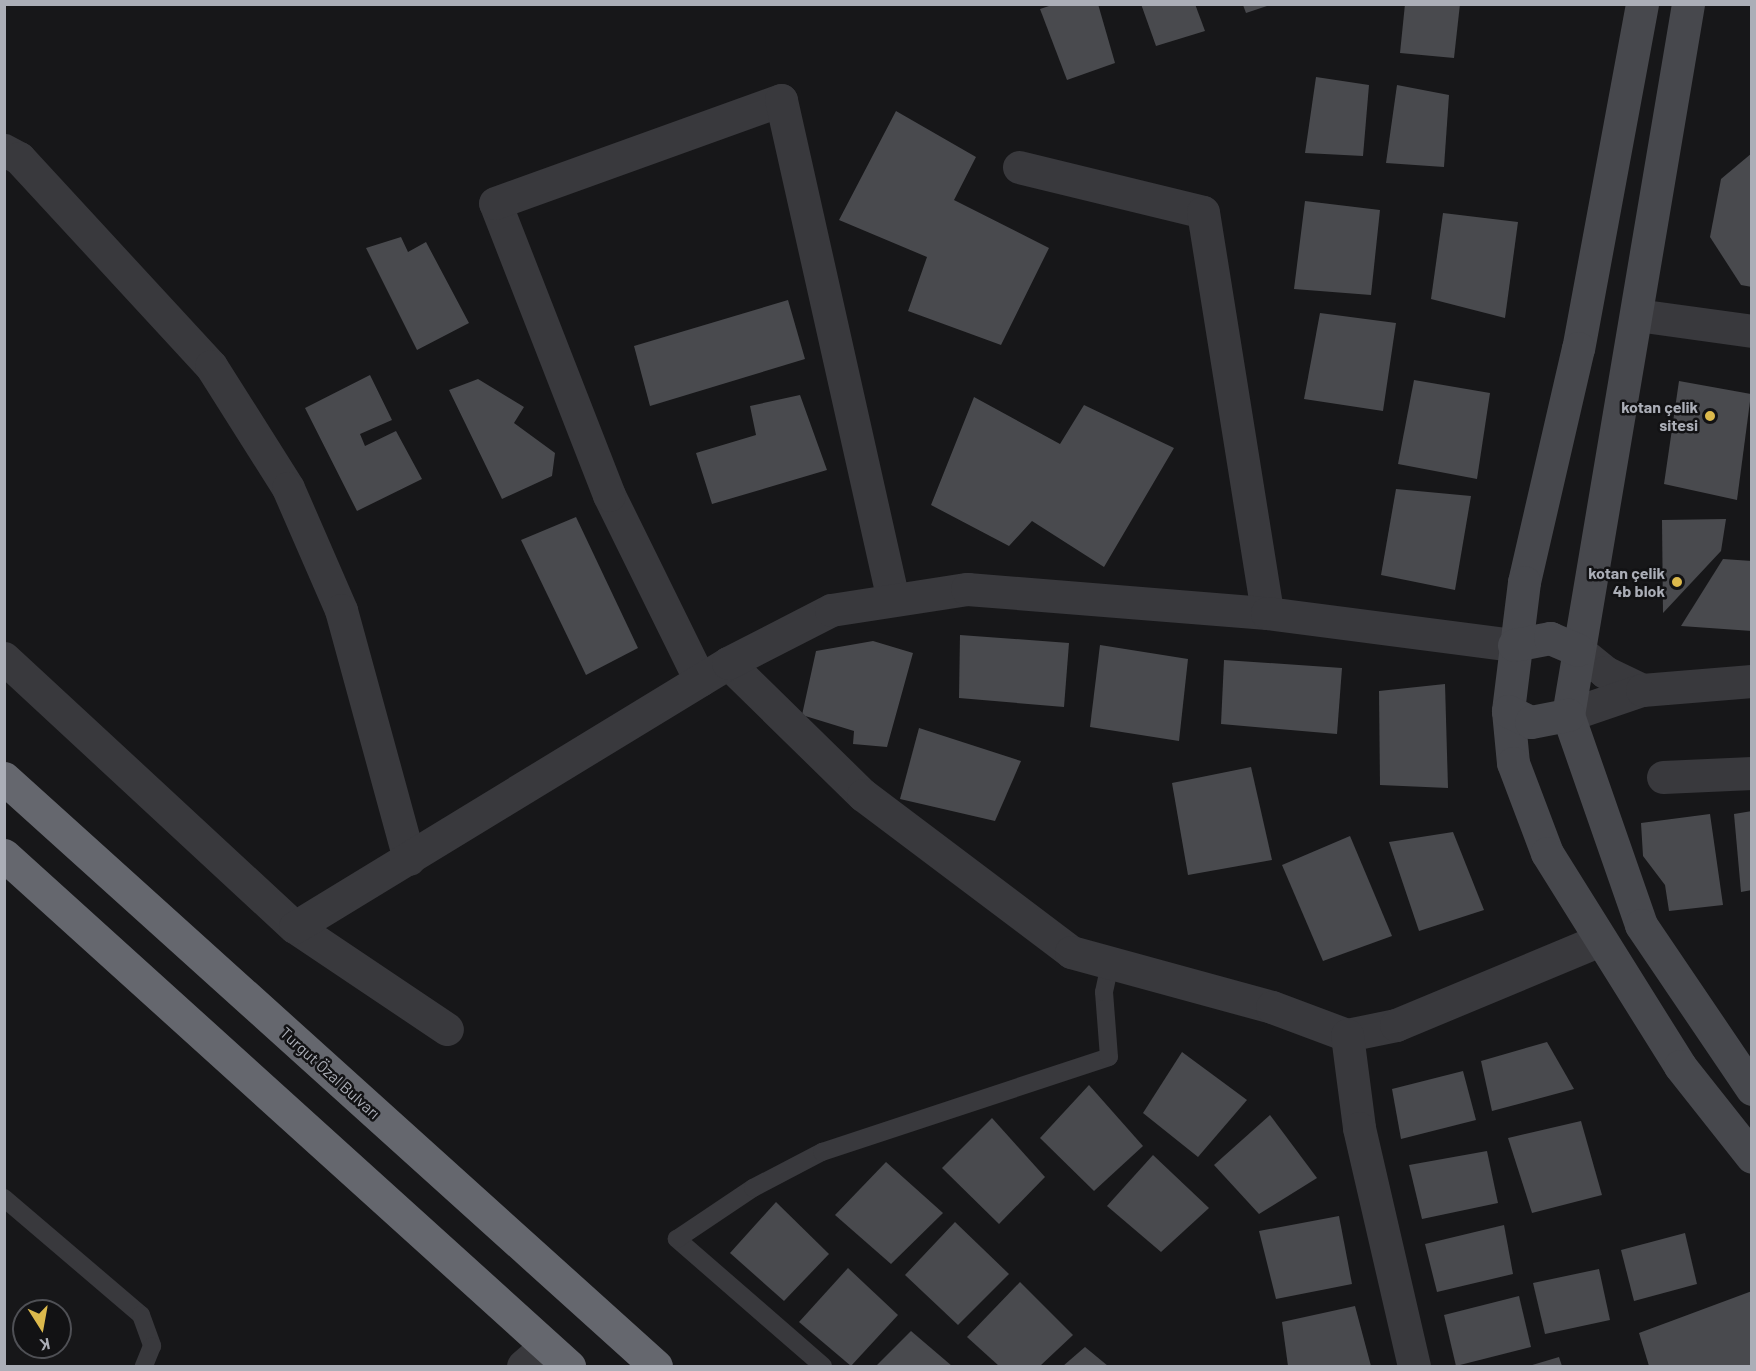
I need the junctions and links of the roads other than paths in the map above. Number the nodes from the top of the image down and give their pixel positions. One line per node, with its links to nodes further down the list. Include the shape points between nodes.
1 (1642, 4): 9 (main road, via 1578,348)
2 (1688, 4): 5 (main road)
3 (4, 150): 22 (street, via 19,158 211,366 288,488 341,610)
4 (1019, 167): 8 (street, via 1203,212)
5 (1637, 315): 6 (street); 10 (main road)
6 (1752, 331)
7 (893, 600): 8 (street, via 967,589); 12 (street, via 831,610); 13 (street, via 781,100 495,203 609,495)
8 (1267, 613): 9 (street)
9 (1514, 645): 10 (main road, via 1550,638); 16 (main road)
10 (1578, 650): 15 (street, via 1605,672); 17 (main road)
11 (4, 658): 23 (street)
12 (728, 663): 13 (street); 25 (street, via 863,795 1071,952)
13 (700, 680): 22 (street)
14 (1752, 681): 15 (street)
15 (1642, 690): 17 (street)
16 (1508, 711): 17 (main road, via 1531,722); 24 (main road, via 1513,763 1547,853)
17 (1568, 715): 28 (main road, via 1641,925)
18 (1752, 773): 19 (street)
19 (1663, 777)
20 (4, 778): 33 (highway, Turgut Özal Bulvarı)
21 (4, 855): 31 (highway)
22 (409, 859): 23 (street)
23 (295, 927): 26 (street)
24 (1598, 941): 27 (street, via 1396,1025); 29 (main road, via 1680,1066)
25 (1110, 963): 27 (street, via 1272,1007); 34 (lane, via 1104,992 1108,1057 822,1152 753,1188 677,1239)
26 (447, 1029)
27 (1347, 1035): 35 (street, via 1359,1128)
28 (1752, 1089)
29 (1752, 1157)
30 (4, 1198): 32 (lane, via 141,1315 152,1346)
31 (546, 1360)
32 (144, 1366)
33 (656, 1366)
34 (824, 1366)
35 (1414, 1366)

